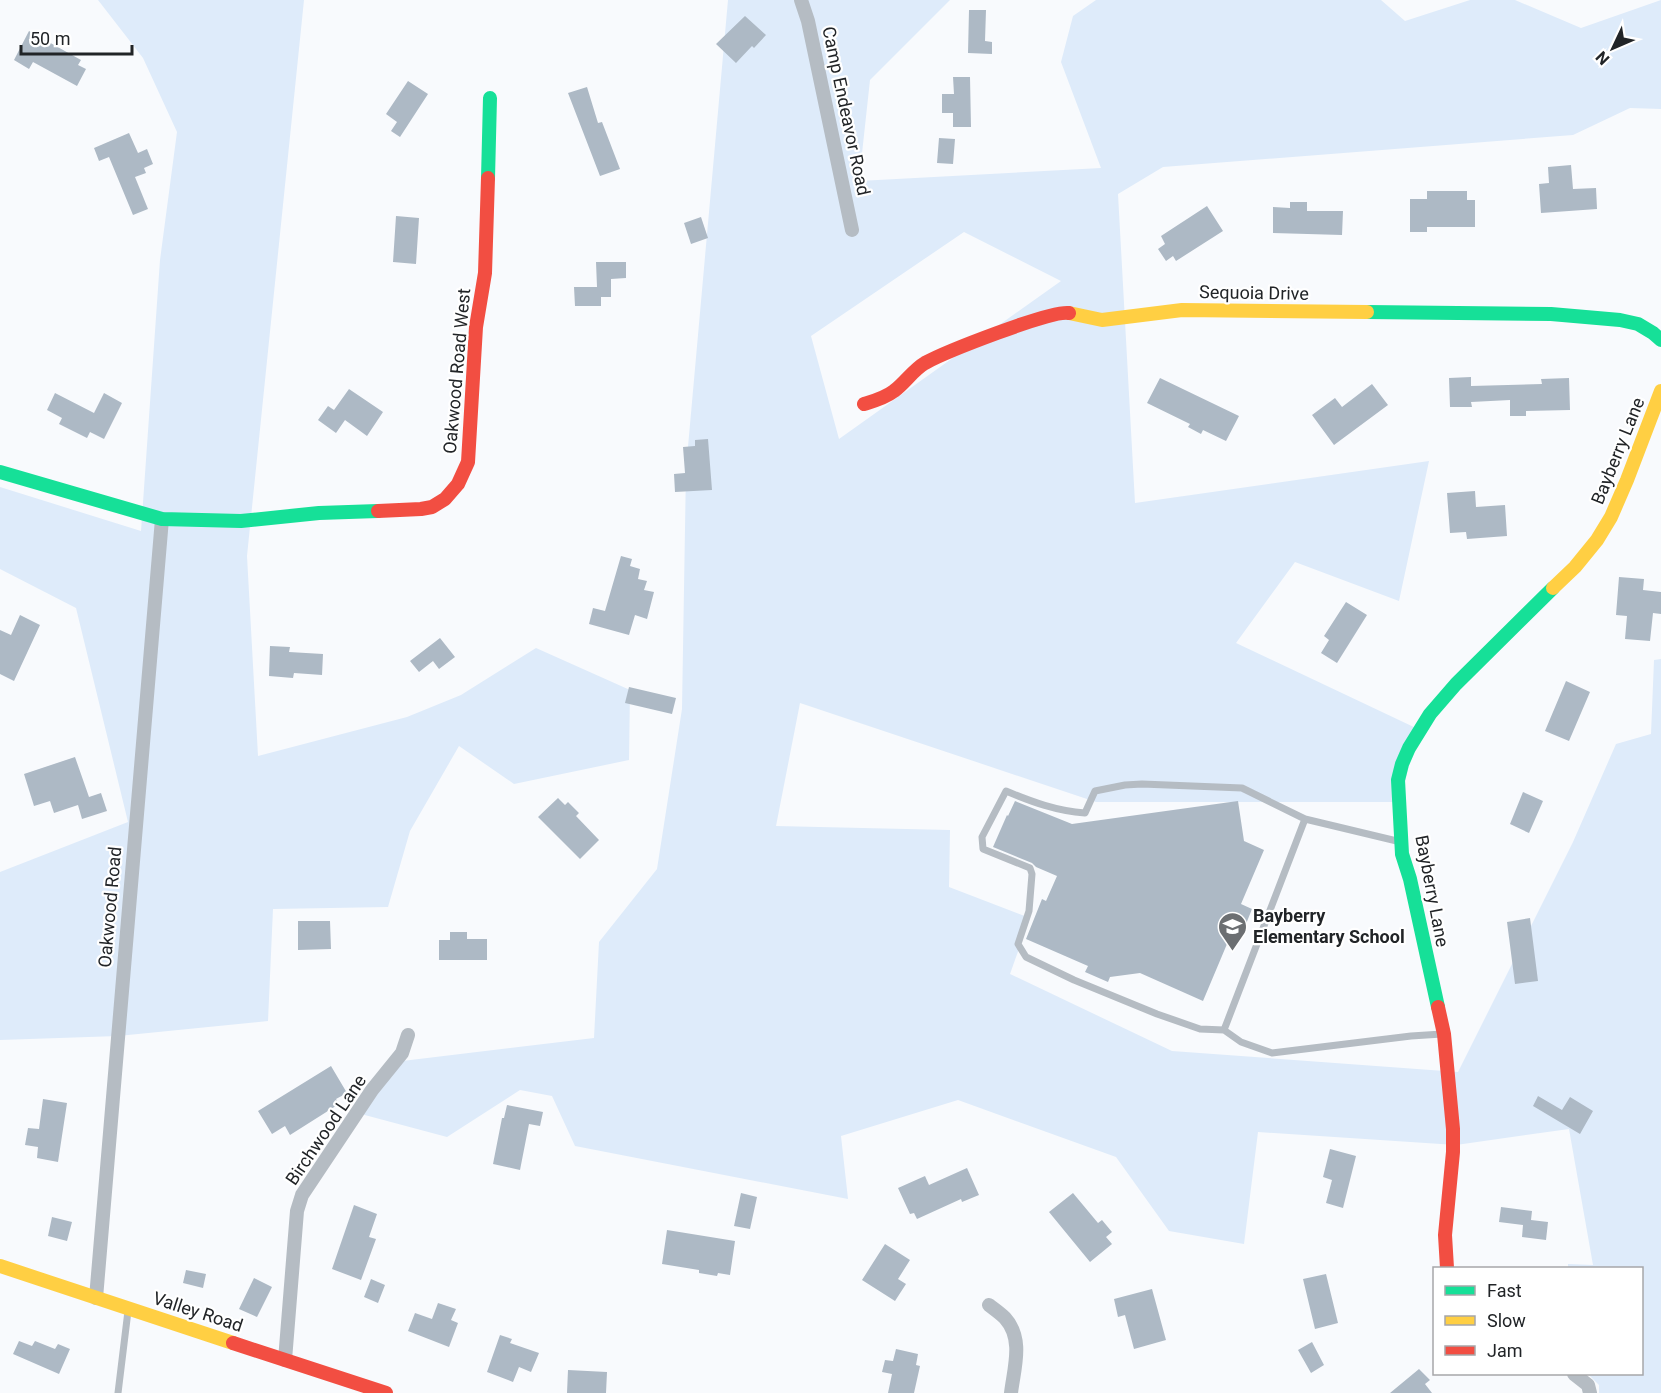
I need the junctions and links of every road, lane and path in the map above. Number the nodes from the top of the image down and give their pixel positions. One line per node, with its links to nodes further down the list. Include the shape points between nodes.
1 (801, 0): 3 (street, Camp Endeavor Road)
2 (490, 98): 8 (street, Oakwood Road West, via 485,273 476,327 468,462 458,484 445,499 421,509 319,513 241,522)
3 (852, 230)
4 (1661, 340): 6 (street, Sequoia Drive, via 1629,322 1551,314 1182,310 1102,320 1063,312 924,364 894,391)
5 (1661, 392): 10 (street, Bayberry Lane, via 1611,517 1597,540 1575,567 1456,684 1408,748 1398,780)
6 (864, 404)
7 (0, 472): 8 (street, Oakwood Road West)
8 (162, 519): 16 (street, Oakwood Road)
9 (1305, 819): 10 (lane); 11 (lane); 11 (lane, via 1242,788 1125,784 1095,791 1085,813 1049,807 1005,791 982,837 983,849 1030,868 1029,911 1018,944 1026,957 1157,1014 1200,1029)
10 (1402, 843): 12 (street, Bayberry Lane)
11 (1224, 1030): 12 (lane, via 1241,1042 1272,1053)
12 (1444, 1034): 15 (street, Bayberry Lane, via 1453,1129 1445,1235)
13 (408, 1035): 19 (street, Birchwood Lane, via 402,1053 372,1090 302,1195 297,1211)
14 (0, 1266): 16 (street, Valley Road)
15 (1448, 1267)
16 (96, 1298): 18 (street, Valley Road)
17 (989, 1305): 23 (street, via 1015,1333)
18 (129, 1309): 19 (street, Valley Road); 21 (lane)
19 (285, 1360): 22 (street, Valley Road)
20 (1575, 1375): 24 (street, via 1588,1385)
21 (118, 1393)
22 (386, 1393)
23 (1011, 1393)
24 (1590, 1393)

